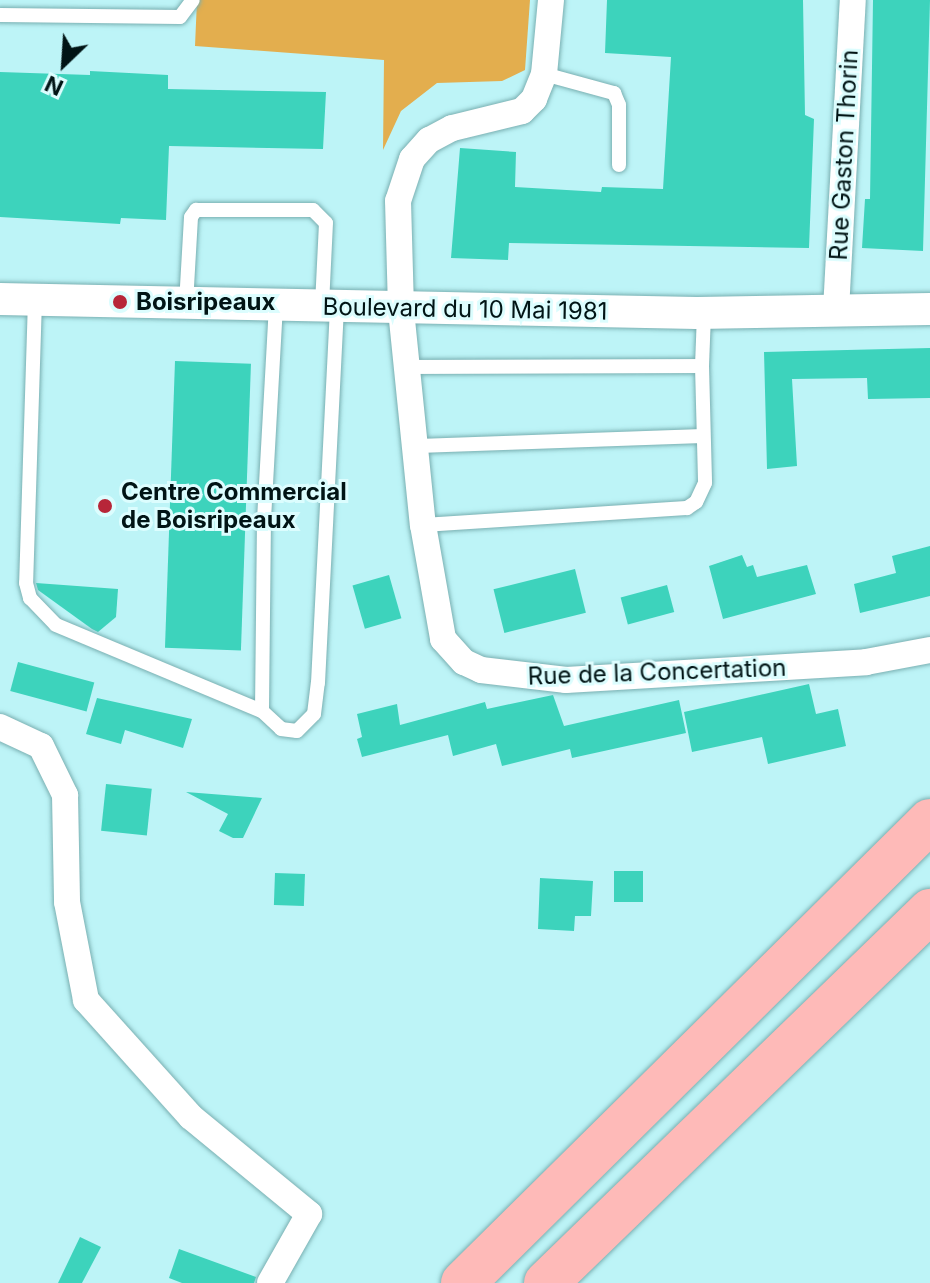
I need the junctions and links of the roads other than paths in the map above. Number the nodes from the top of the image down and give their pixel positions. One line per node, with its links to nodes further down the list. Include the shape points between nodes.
1 (193, 0): 4 (lane, via 180,17)
2 (551, 0): 5 (street)
3 (853, 0): 14 (street, Rue Gaston Thorin)
4 (0, 15)
5 (544, 74): 6 (lane, via 614,93 619,105); 13 (street, Rue de la Concertation, via 522,111 452,128 429,140 412,159 398,201)
6 (619, 165)
7 (0, 299): 8 (street, Boulevard du 10 Mai 1981)
8 (35, 300): 9 (street, Boulevard du 10 Mai 1981); 22 (lane, via 26,583 30,598 56,625)
9 (186, 304): 10 (street, Boulevard du 10 Mai 1981); 11 (lane, via 192,214 201,208 257,209 320,214 326,223)
10 (276, 305): 11 (street, Boulevard du 10 Mai 1981); 22 (lane, via 264,519)
11 (330, 307): 13 (street, Boulevard du 10 Mai 1981); 22 (lane, via 314,714 297,731 281,729)
12 (930, 309): 14 (street, Boulevard du 10 Mai 1981)
13 (401, 310): 15 (street, Boulevard du 10 Mai 1981); 17 (street, Rue de la Concertation)
14 (836, 310): 15 (street, Boulevard du 10 Mai 1981)
15 (704, 313): 16 (lane)
16 (702, 366): 17 (lane); 18 (lane)
17 (409, 367): 19 (street, Rue de la Concertation)
18 (703, 436): 19 (lane); 20 (lane, via 705,483 687,508)
19 (418, 446): 20 (street, Rue de la Concertation)
20 (424, 535): 21 (street, Rue de la Concertation, via 443,639 464,662 503,677 566,680 803,666)
21 (930, 650)
22 (262, 711)
23 (0, 727): 26 (street, via 41,746 65,795 67,902 86,1000 191,1117 309,1214)
24 (930, 821): 27 (highway)
25 (930, 911): 28 (highway)
26 (270, 1283)
27 (463, 1283)
28 (546, 1283)

